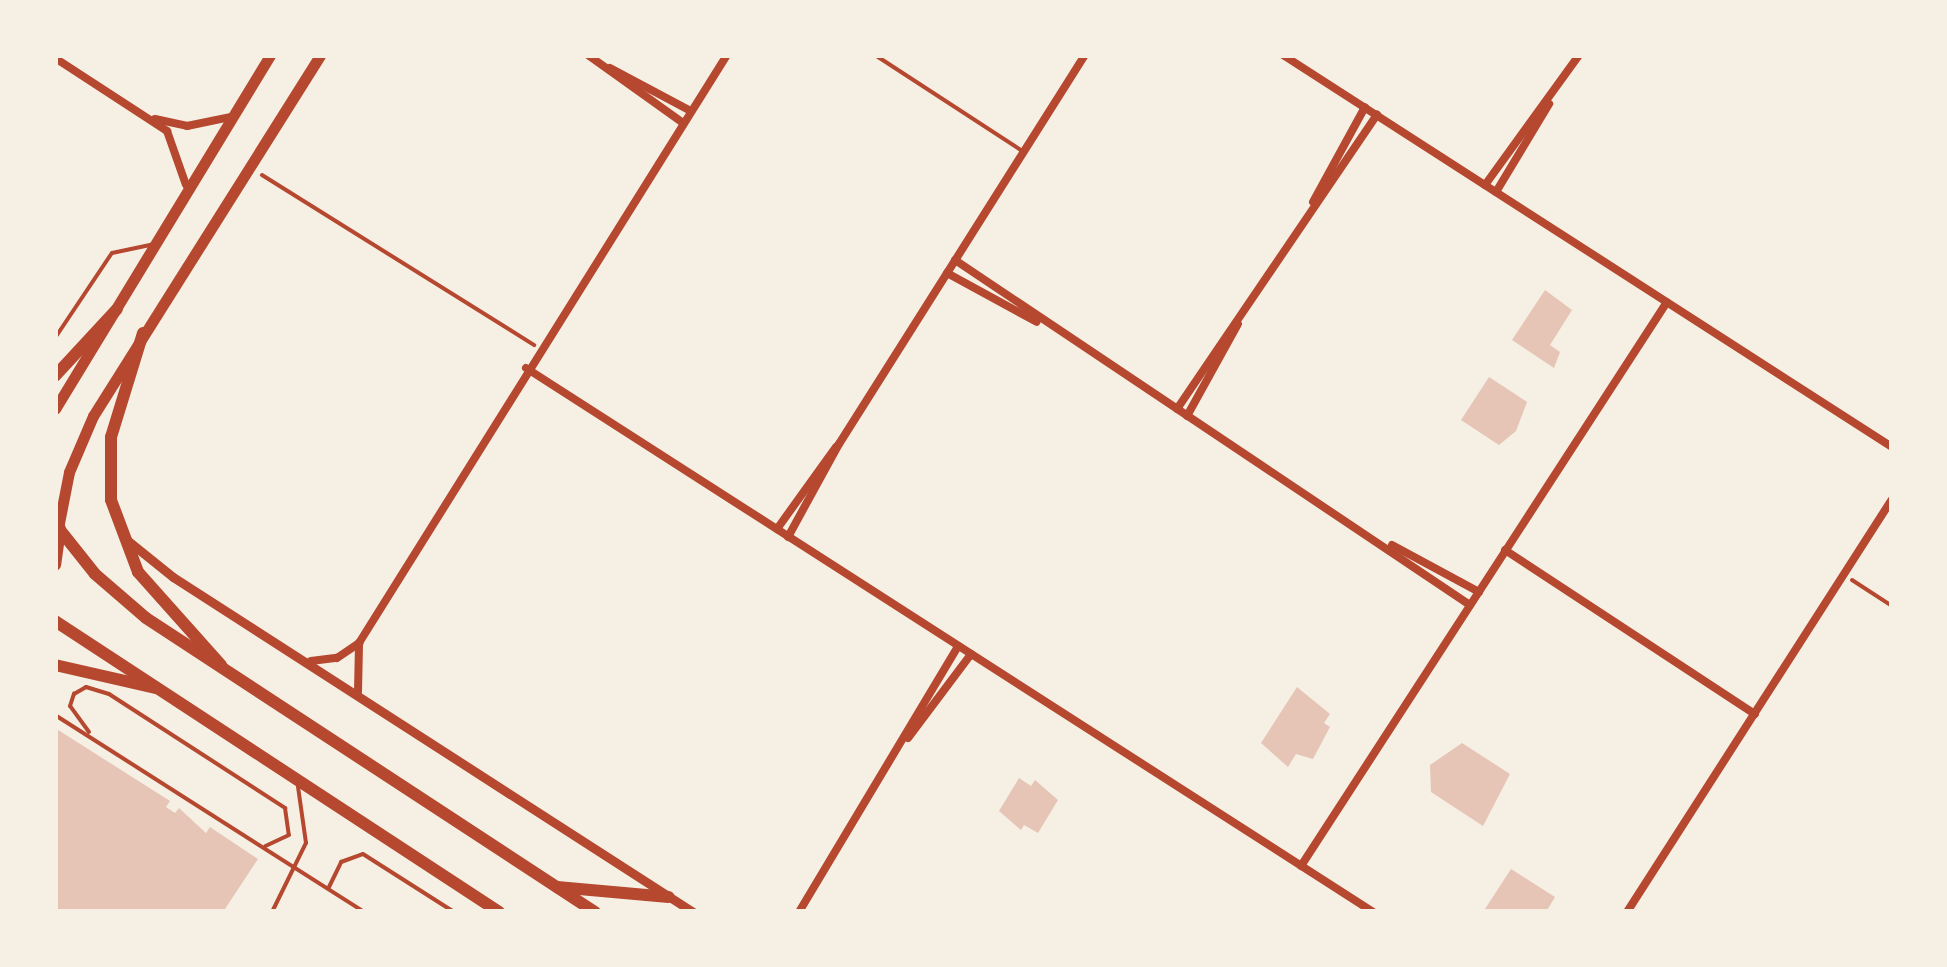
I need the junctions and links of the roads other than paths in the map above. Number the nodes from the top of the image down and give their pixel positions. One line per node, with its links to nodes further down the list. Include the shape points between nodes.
1 (270, 55): 15 (main road)
2 (320, 55): 30 (main road)
3 (588, 55): 10 (street)
4 (726, 55): 13 (street)
5 (876, 55): 18 (lane)
6 (1086, 55): 18 (street)
7 (1283, 55): 12 (street)
8 (1579, 55): 11 (street)
9 (55, 58): 16 (street)
10 (606, 67): 13 (street); 17 (street)
11 (1550, 100): 20 (street); 21 (street)
12 (1365, 108): 14 (street); 22 (street)
13 (691, 111): 17 (street)
14 (1376, 115): 20 (street); 22 (street)
15 (231, 117): 16 (street, via 186,126); 19 (main road)
16 (151, 118): 19 (street, via 175,143)
17 (682, 124): 32 (street)
18 (1024, 152): 24 (street)
19 (186, 185): 23 (main road)
20 (1485, 185): 21 (street)
21 (1496, 192): 26 (street)
22 (1312, 206): 28 (street)
23 (156, 244): 27 (main road); 31 (lane, via 112,253)
24 (955, 260): 25 (street); 29 (street)
25 (947, 274): 29 (street); 37 (street)
26 (1667, 302): 38 (street); 45 (street)
27 (117, 309): 33 (highway); 34 (main road)
28 (1240, 320): 35 (street); 36 (street)
29 (1042, 323): 35 (street)
30 (144, 333): 40 (main road, via 83,435); 42 (highway, via 108,458)
31 (55, 338)
32 (526, 368): 41 (street); 50 (street)
33 (55, 376)
34 (55, 409)
35 (1177, 410): 36 (street)
36 (1187, 416): 44 (street)
37 (840, 444): 41 (street); 43 (street)
38 (1892, 446)
39 (1892, 500): 58 (street)
40 (58, 522): 46 (highway); 55 (highway, via 118,596)
41 (777, 529): 43 (street)
42 (120, 534): 53 (street, via 159,567); 55 (highway, via 138,572)
43 (788, 537): 51 (street)
44 (1384, 542): 47 (street); 48 (street)
45 (1506, 550): 47 (street); 58 (street)
46 (55, 564)
47 (1479, 592): 48 (street)
48 (1470, 605): 65 (street)
49 (55, 620): 56 (highway)
50 (359, 644): 53 (street, via 337,658); 57 (street)
51 (958, 646): 52 (street); 61 (street)
52 (971, 654): 61 (street); 65 (street)
53 (311, 661): 57 (street)
54 (55, 665): 56 (highway)
55 (224, 672): 66 (highway)
56 (168, 691): 62 (highway)
57 (358, 692): 68 (street)
58 (1755, 714): 77 (street)
59 (55, 715): 60 (lane)
60 (96, 738): 63 (lane); 63 (lane, via 70,706 86,688 109,694 284,808 289,835)
61 (905, 741): 75 (street)
62 (294, 778): 64 (lane, via 308,830); 72 (highway)
63 (265, 846): 64 (lane)
64 (297, 866): 67 (lane); 69 (lane)
65 (1301, 866): 76 (street)
66 (555, 886): 68 (highway); 73 (highway)
67 (329, 889): 70 (lane); 71 (lane, via 341,862 363,854)
68 (669, 897): 74 (street)
69 (272, 912)
70 (364, 912)
71 (454, 912)
72 (499, 912)
73 (595, 912)
74 (693, 912)
75 (799, 912)
76 (1373, 912)
77 (1627, 912)

